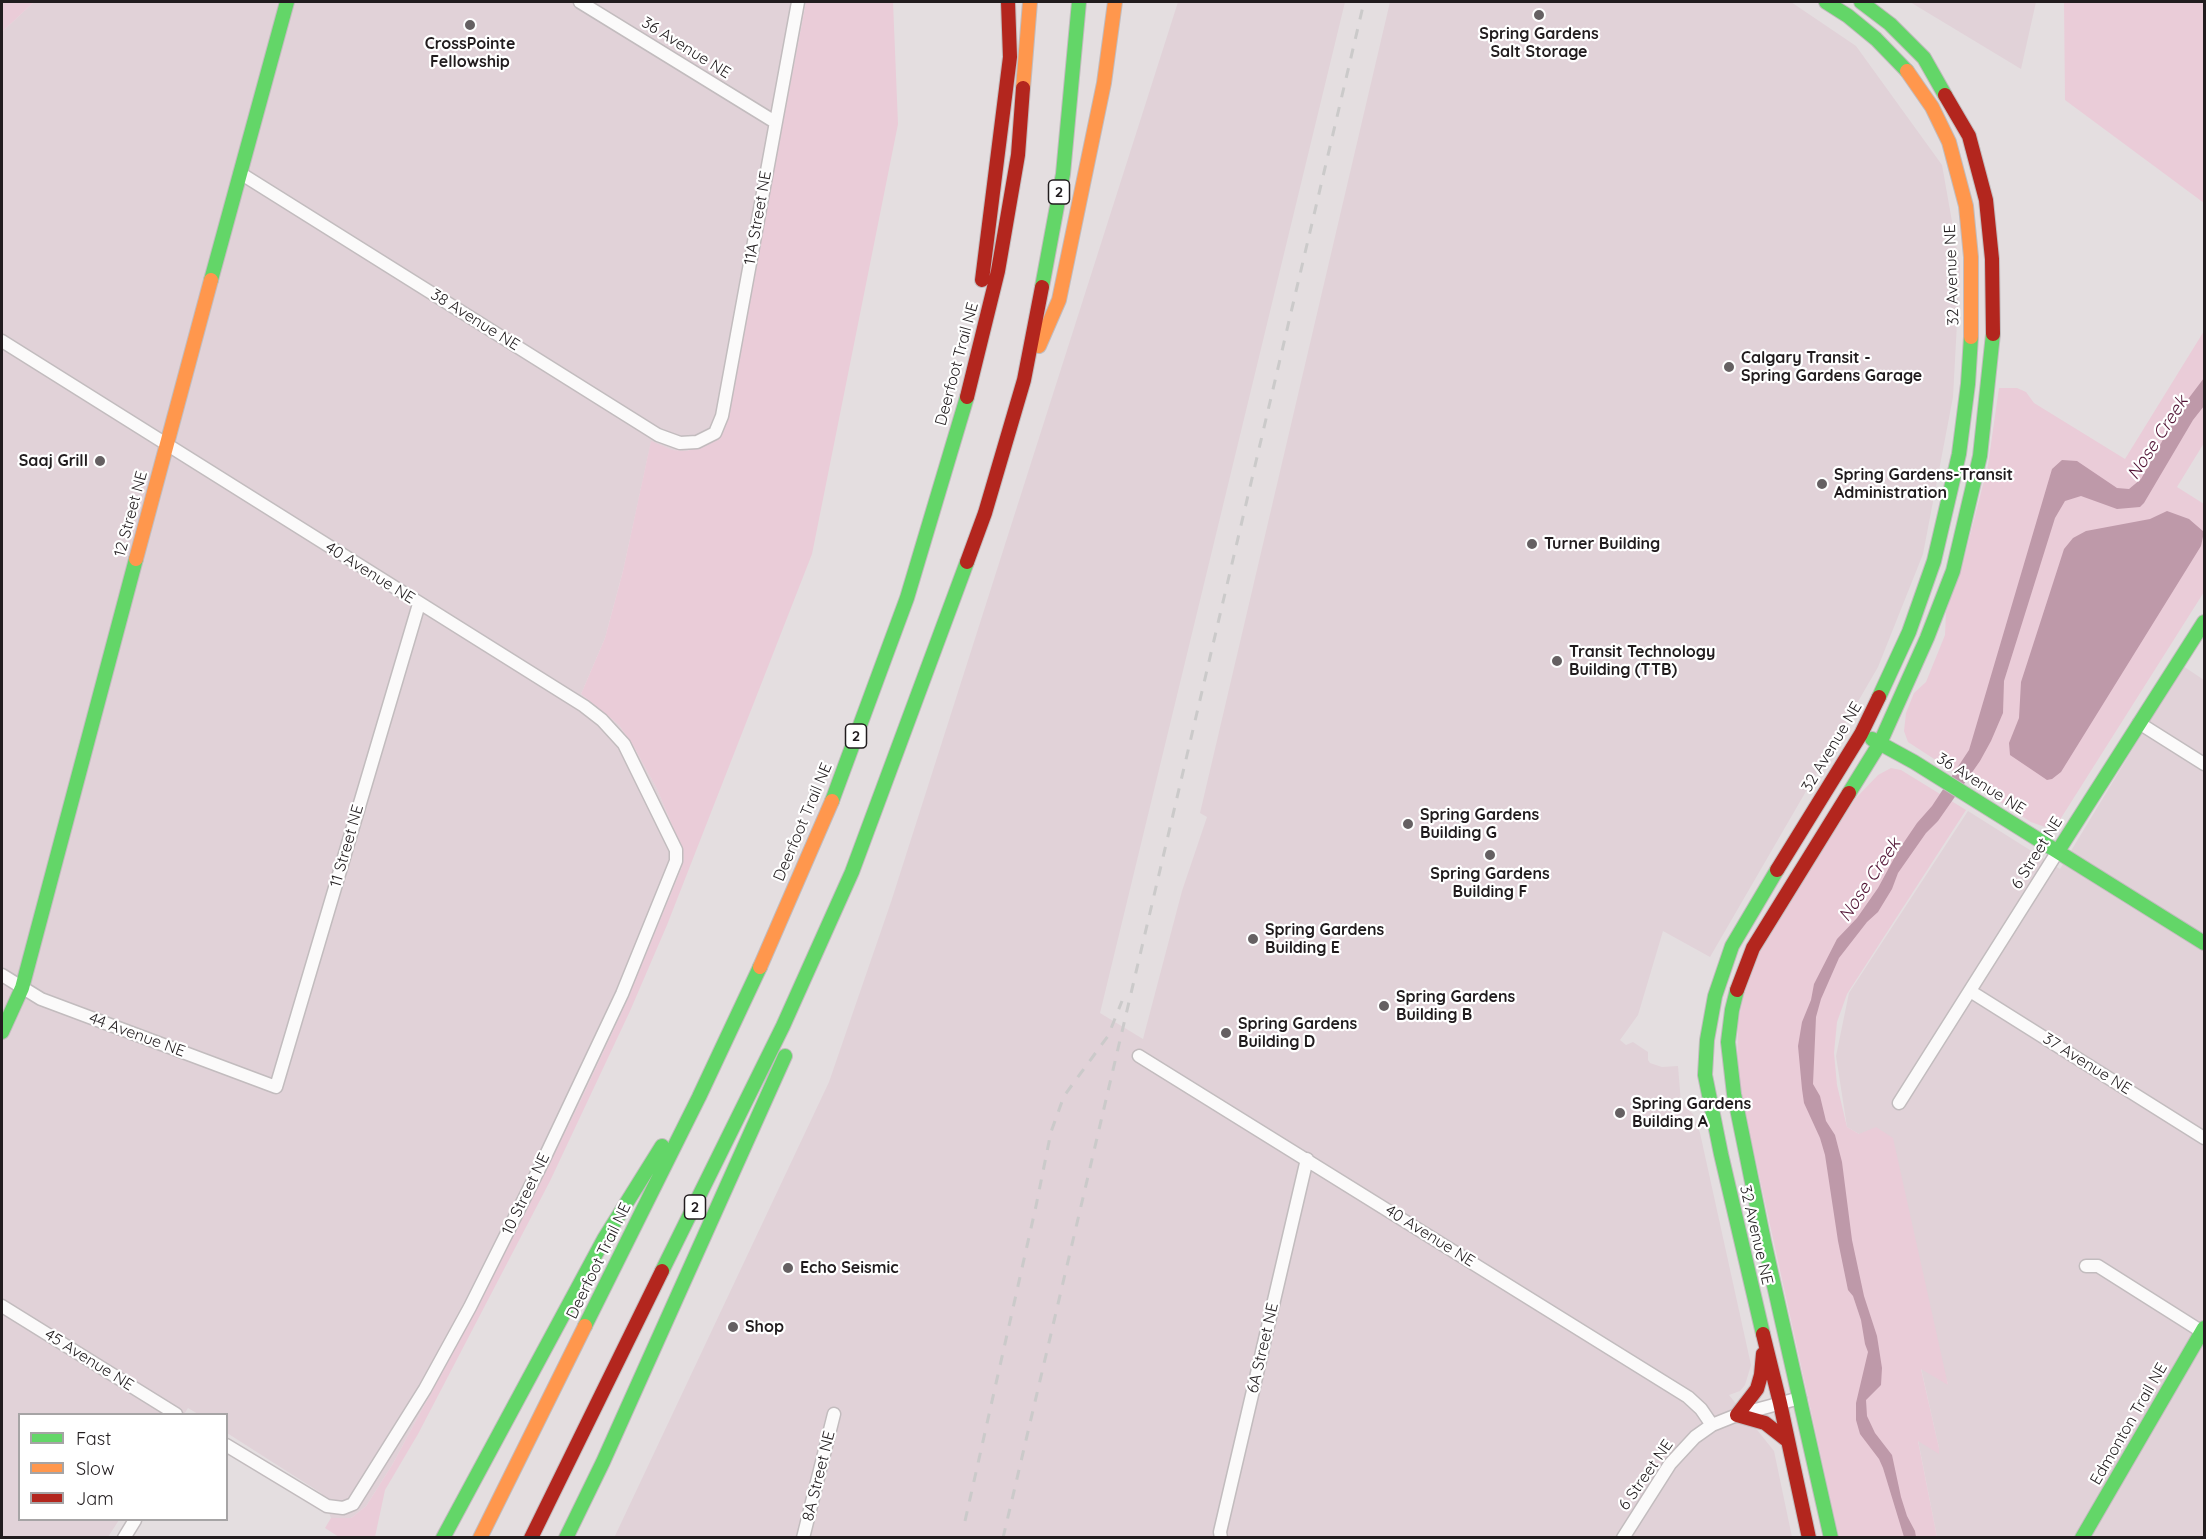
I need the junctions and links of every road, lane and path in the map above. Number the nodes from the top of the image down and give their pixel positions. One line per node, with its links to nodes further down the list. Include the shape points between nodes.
1 (287, 2): 11 (main road, 12 Street NE)
2 (580, 2): 10 (street, 36 Avenue NE)
3 (798, 2): 10 (street, 11A Street NE)
4 (1008, 2): 13 (main road, via 1010,57 982,282)
5 (1030, 2): 13 (main road, Deerfoot Trail NE / 2, via 1018,155)
6 (1079, 2): 14 (main road, 2, via 1063,174)
7 (1115, 2): 14 (main road, via 1104,82 1059,300)
8 (1826, 2): 20 (main road, 32 Avenue NE, via 1876,39 1907,71 1932,107 1949,142 1960,180 1971,257 1968,384 1946,513 1909,632)
9 (1861, 2): 21 (main road, 32 Avenue NE, via 1924,58 1969,136 1986,200 1994,324 1980,456 1953,571 1928,638)
10 (775, 122): 15 (street, 11A Street NE, via 722,416)
11 (240, 173): 15 (street, 38 Avenue NE, via 658,435 680,443 697,442); 16 (main road, 12 Street NE)
12 (2, 341): 16 (street, 40 Avenue NE)
13 (977, 361): 33 (main road, Deerfoot Trail NE / 2, via 907,598 836,789)
14 (1024, 380): 25 (main road, 2, via 985,513)
15 (715, 433)
16 (166, 444): 17 (street, 40 Avenue NE); 28 (main road, 12 Street NE)
17 (418, 604): 24 (street, 40 Avenue NE, via 602,720 624,744 676,850); 32 (street, 11 Street NE)
18 (2205, 622): 19 (main road, 6 Street NE)
19 (2139, 723): 22 (street); 23 (main road, 6 Street NE)
20 (1861, 734): 21 (main road, 36 Avenue NE); 40 (main road, 32 Avenue NE, via 1732,946 1715,996 1707,1040 1705,1075)
21 (1880, 743): 23 (main road, 36 Avenue NE); 41 (main road, 32 Avenue NE, via 1753,948 1739,982 1728,1042 1734,1094)
22 (2205, 764)
23 (2058, 851): 26 (main road, 36 Avenue NE); 29 (street, 6 Street NE)
24 (676, 861): 48 (street, 10 Street NE, via 622,994 544,1159 470,1307 362,1493 353,1504 343,1508 327,1506)
25 (852, 872): 49 (main road, via 794,1036); 54 (main road, 2, via 783,1026)
26 (2205, 943)
27 (2, 975): 28 (street, 44 Avenue NE)
28 (22, 988): 30 (main road, 12 Street NE); 32 (street, 44 Avenue NE, via 41,999)
29 (1970, 991): 34 (street, 6 Street NE); 35 (street, 37 Avenue NE)
30 (2, 1032)
31 (1139, 1056): 36 (street, 40 Avenue NE)
32 (276, 1087)
33 (699, 1097): 52 (main road, via 651,1161 604,1239); 53 (main road, Deerfoot Trail NE / 2)
34 (1899, 1103)
35 (2205, 1138)
36 (1307, 1159): 46 (street, 40 Avenue NE, via 1688,1397); 58 (street, 6A Street NE)
37 (2086, 1266): 39 (street, via 2098,1266)
38 (2, 1306): 43 (street, 45 Avenue NE)
39 (2204, 1331): 62 (main road, Edmonton Trail NE)
40 (1764, 1341): 42 (main road, 32 Avenue NE); 45 (main road, via 1758,1389)
41 (1800, 1398): 42 (street, 6 Street NE); 61 (main road, 32 Avenue NE)
42 (1780, 1402): 45 (street, 6 Street NE); 47 (main road, 32 Avenue NE)
43 (174, 1413)
44 (834, 1414): 57 (street, 8A Street NE)
45 (1737, 1415): 46 (street, 6 Street NE); 47 (main road, via 1766,1423)
46 (1712, 1425): 59 (street, 6 Street NE, via 1680,1451)
47 (1788, 1441): 60 (main road, 32 Avenue NE)
48 (228, 1446)
49 (603, 1462): 55 (main road); 56 (main road)
50 (134, 1521): 51 (street)
51 (124, 1538)
52 (443, 1538)
53 (480, 1538)
54 (531, 1538)
55 (566, 1538)
56 (575, 1538)
57 (803, 1538)
58 (1221, 1538)
59 (1623, 1538)
60 (1809, 1538)
61 (1831, 1538)
62 (2082, 1538)

